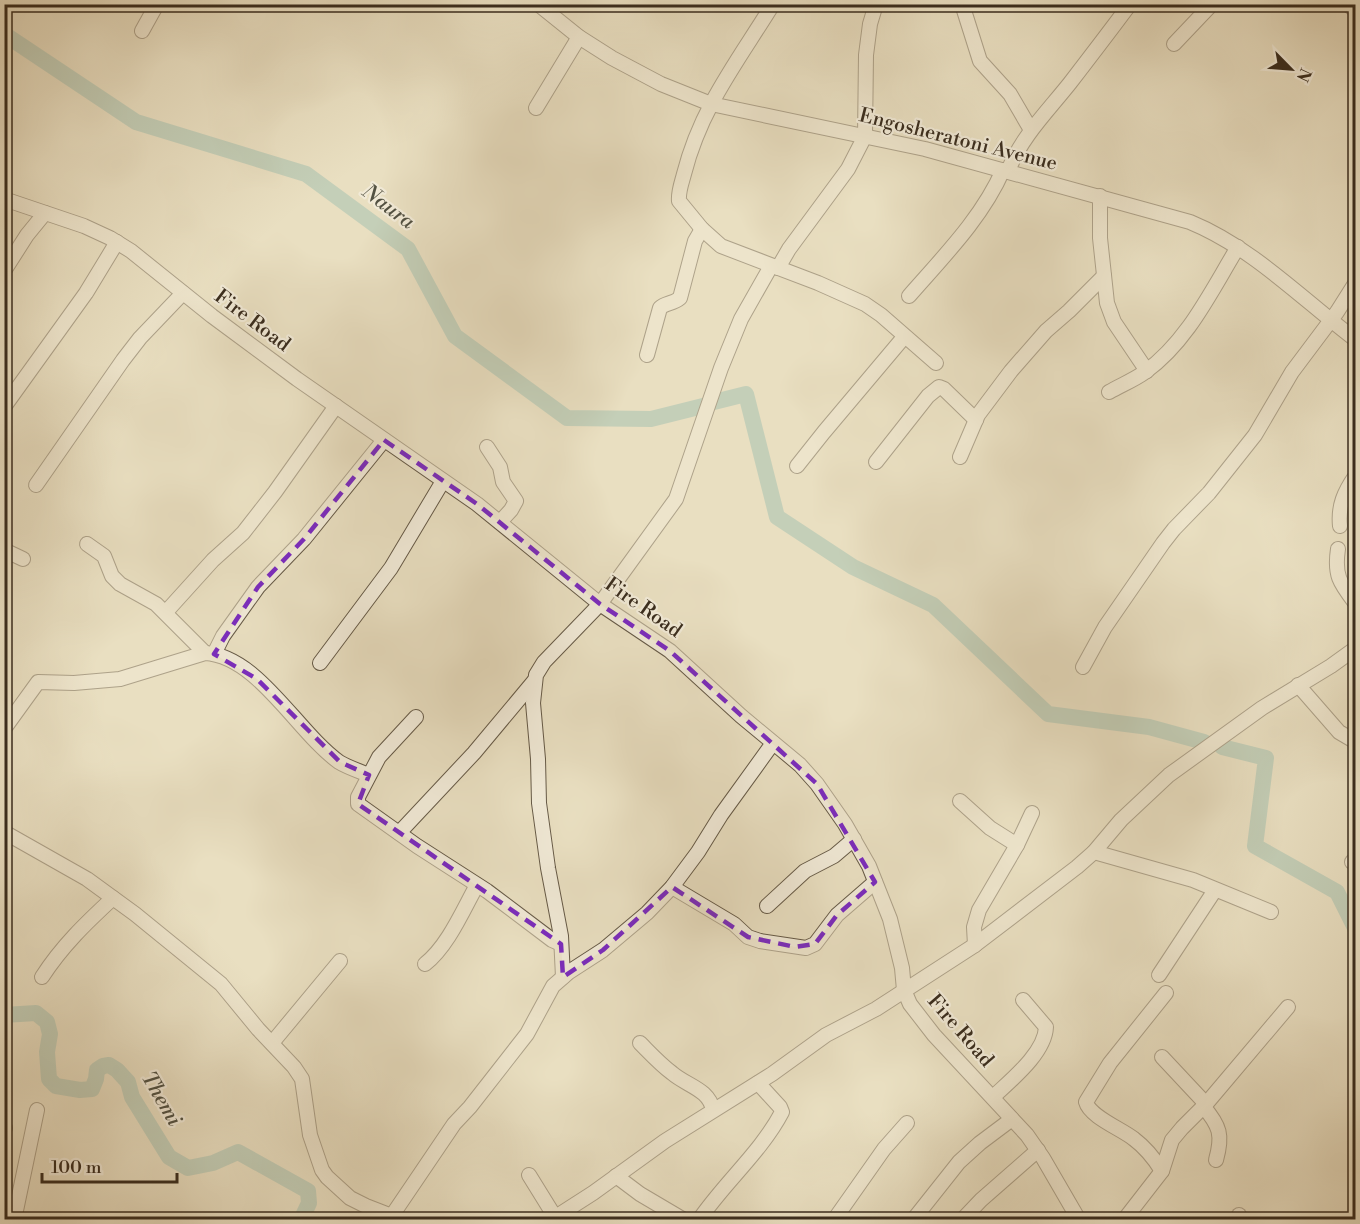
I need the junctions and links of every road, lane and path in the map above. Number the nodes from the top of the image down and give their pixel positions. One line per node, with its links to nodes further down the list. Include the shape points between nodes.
1 (157, 4): 11 (street)
2 (538, 4): 9 (street, Engosheratoni Avenue)
3 (773, 4): 14 (street)
4 (876, 4): 17 (street, via 866,55)
5 (962, 4): 16 (street, via 980,61 1010,94)
6 (1130, 4): 16 (street)
7 (1212, 4): 13 (street)
8 (1347, 4): 10 (street)
9 (557, 11): 12 (street, Engosheratoni Avenue)
10 (1356, 11)
11 (142, 31)
12 (579, 37): 14 (street, Engosheratoni Avenue, via 645,76); 15 (street)
13 (1174, 44)
14 (711, 104): 17 (street, Engosheratoni Avenue); 22 (street, via 687,161 678,196)
15 (536, 108)
16 (1031, 129): 18 (street)
17 (865, 136): 18 (street, Engosheratoni Avenue); 25 (street, via 848,169)
18 (1006, 170): 19 (street, Engosheratoni Avenue); 30 (street, via 978,213)
19 (1100, 196): 24 (street, Engosheratoni Avenue, via 1190,222); 27 (street)
20 (4, 199): 21 (street, Fire Road)
21 (45, 213): 23 (street, Fire Road); 26 (street)
22 (702, 229): 25 (street, via 721,246); 34 (street, via 695,240 680,298 660,308)
23 (117, 243): 29 (street, Fire Road); 39 (street)
24 (1238, 247): 31 (street, Engosheratoni Avenue); 36 (street, via 1184,334)
25 (775, 267): 32 (street, via 865,304); 55 (street, via 741,319 676,499)
26 (4, 271)
27 (1104, 276): 36 (street, via 1110,312); 40 (street, via 1030,348)
28 (1356, 282): 31 (street)
29 (183, 293): 38 (street, Fire Road); 48 (street, via 123,360)
30 (909, 296)
31 (1331, 321): 33 (street, Engosheratoni Avenue); 61 (street, via 1292,372 1251,440 1200,504 1168,536 1105,627)
32 (904, 338): 35 (street); 45 (street)
33 (1356, 340)
34 (647, 355)
35 (936, 363)
36 (1147, 371): 37 (street)
37 (1108, 392)
38 (336, 406): 41 (street, Fire Road); 57 (street, via 243,532)
39 (4, 407)
40 (976, 420): 43 (street); 44 (street, via 939,387)
41 (384, 440): 47 (street, Fire Road); 59 (street, via 304,539 258,588)
42 (487, 447): 49 (street, via 516,501)
43 (960, 457)
44 (876, 462)
45 (797, 466)
46 (1356, 475): 50 (street, via 1342,498)
47 (443, 481): 49 (street, Fire Road); 60 (street, via 391,568)
48 (36, 485)
49 (500, 522): 55 (street, Fire Road)
50 (1340, 526)
51 (87, 544): 57 (street, via 104,556 120,584)
52 (4, 549): 54 (street)
53 (1338, 549): 56 (street, via 1338,578)
54 (23, 559)
55 (600, 604): 62 (street, via 544,662); 67 (street, Fire Road, via 670,651)
56 (1356, 604)
57 (166, 612): 59 (street)
58 (1356, 648): 63 (street)
59 (209, 654): 65 (street, via 120,679 38,682); 68 (street, via 224,656 240,665 340,762)
60 (320, 663)
61 (1083, 667)
62 (535, 680): 71 (street); 83 (street, via 539,803)
63 (1298, 685): 66 (street, via 1338,732); 75 (street, via 1157,785)
64 (416, 717): 68 (street)
65 (4, 729)
66 (1356, 742)
67 (772, 743): 73 (street, Fire Road, via 810,776); 78 (street)
68 (369, 775): 71 (street, via 358,804)
69 (960, 801): 74 (street, via 990,828)
70 (1032, 813): 74 (street)
71 (399, 833): 77 (street)
72 (5, 835): 80 (street, via 55,860)
73 (854, 839): 76 (street, Fire Road); 81 (street, via 834,856 805,871)
74 (1017, 845): 84 (street, via 979,910 974,927)
75 (1094, 852): 79 (street); 84 (street)
76 (876, 882): 78 (street, via 806,948 748,937 734,924); 90 (street, Fire Road, via 895,938)
77 (477, 885): 83 (street); 86 (street, via 444,943)
78 (672, 887): 89 (street, via 603,950)
79 (1215, 890): 82 (street); 87 (street)
80 (113, 898): 88 (street, via 76,932); 94 (street, via 221,984)
81 (767, 906)
82 (1271, 912)
83 (561, 944): 89 (street)
84 (975, 945): 90 (street)
85 (340, 961): 94 (street)
86 (425, 964)
87 (1160, 975)
88 (42, 976)
89 (563, 977): 109 (street, via 553,986 527,1034 454,1124)
90 (904, 990): 97 (street, via 826,1035); 98 (street, Fire Road, via 925,1024)
91 (1166, 993): 106 (street, via 1110,1063 1086,1102 1095,1114 1148,1150)
92 (1023, 1000): 98 (street, via 1046,1027 1046,1037 1029,1061)
93 (1288, 1007): 99 (street)
94 (272, 1043): 109 (street, via 302,1079 310,1135 322,1170 350,1198)
95 (640, 1043): 101 (street, via 673,1075 707,1095)
96 (1161, 1057): 99 (street)
97 (758, 1083): 101 (street); 113 (street, via 782,1112)
98 (993, 1097): 102 (street, Fire Road)
99 (1205, 1105): 105 (street, via 1220,1131); 106 (street, via 1172,1140)
100 (37, 1110): 111 (street)
101 (713, 1110): 108 (street)
102 (1012, 1119): 104 (street, Fire Road); 115 (street, via 959,1162)
103 (907, 1123): 114 (street)
104 (1038, 1150): 116 (street); 117 (street, Fire Road)
105 (1216, 1160)
106 (1162, 1171): 118 (street)
107 (529, 1175): 110 (street)
108 (616, 1176): 110 (street); 112 (street)
109 (395, 1218)
110 (553, 1218)
111 (14, 1220)
112 (684, 1220)
113 (699, 1220)
114 (834, 1220)
115 (913, 1220)
116 (962, 1220)
117 (1079, 1220)
118 (1124, 1220)

